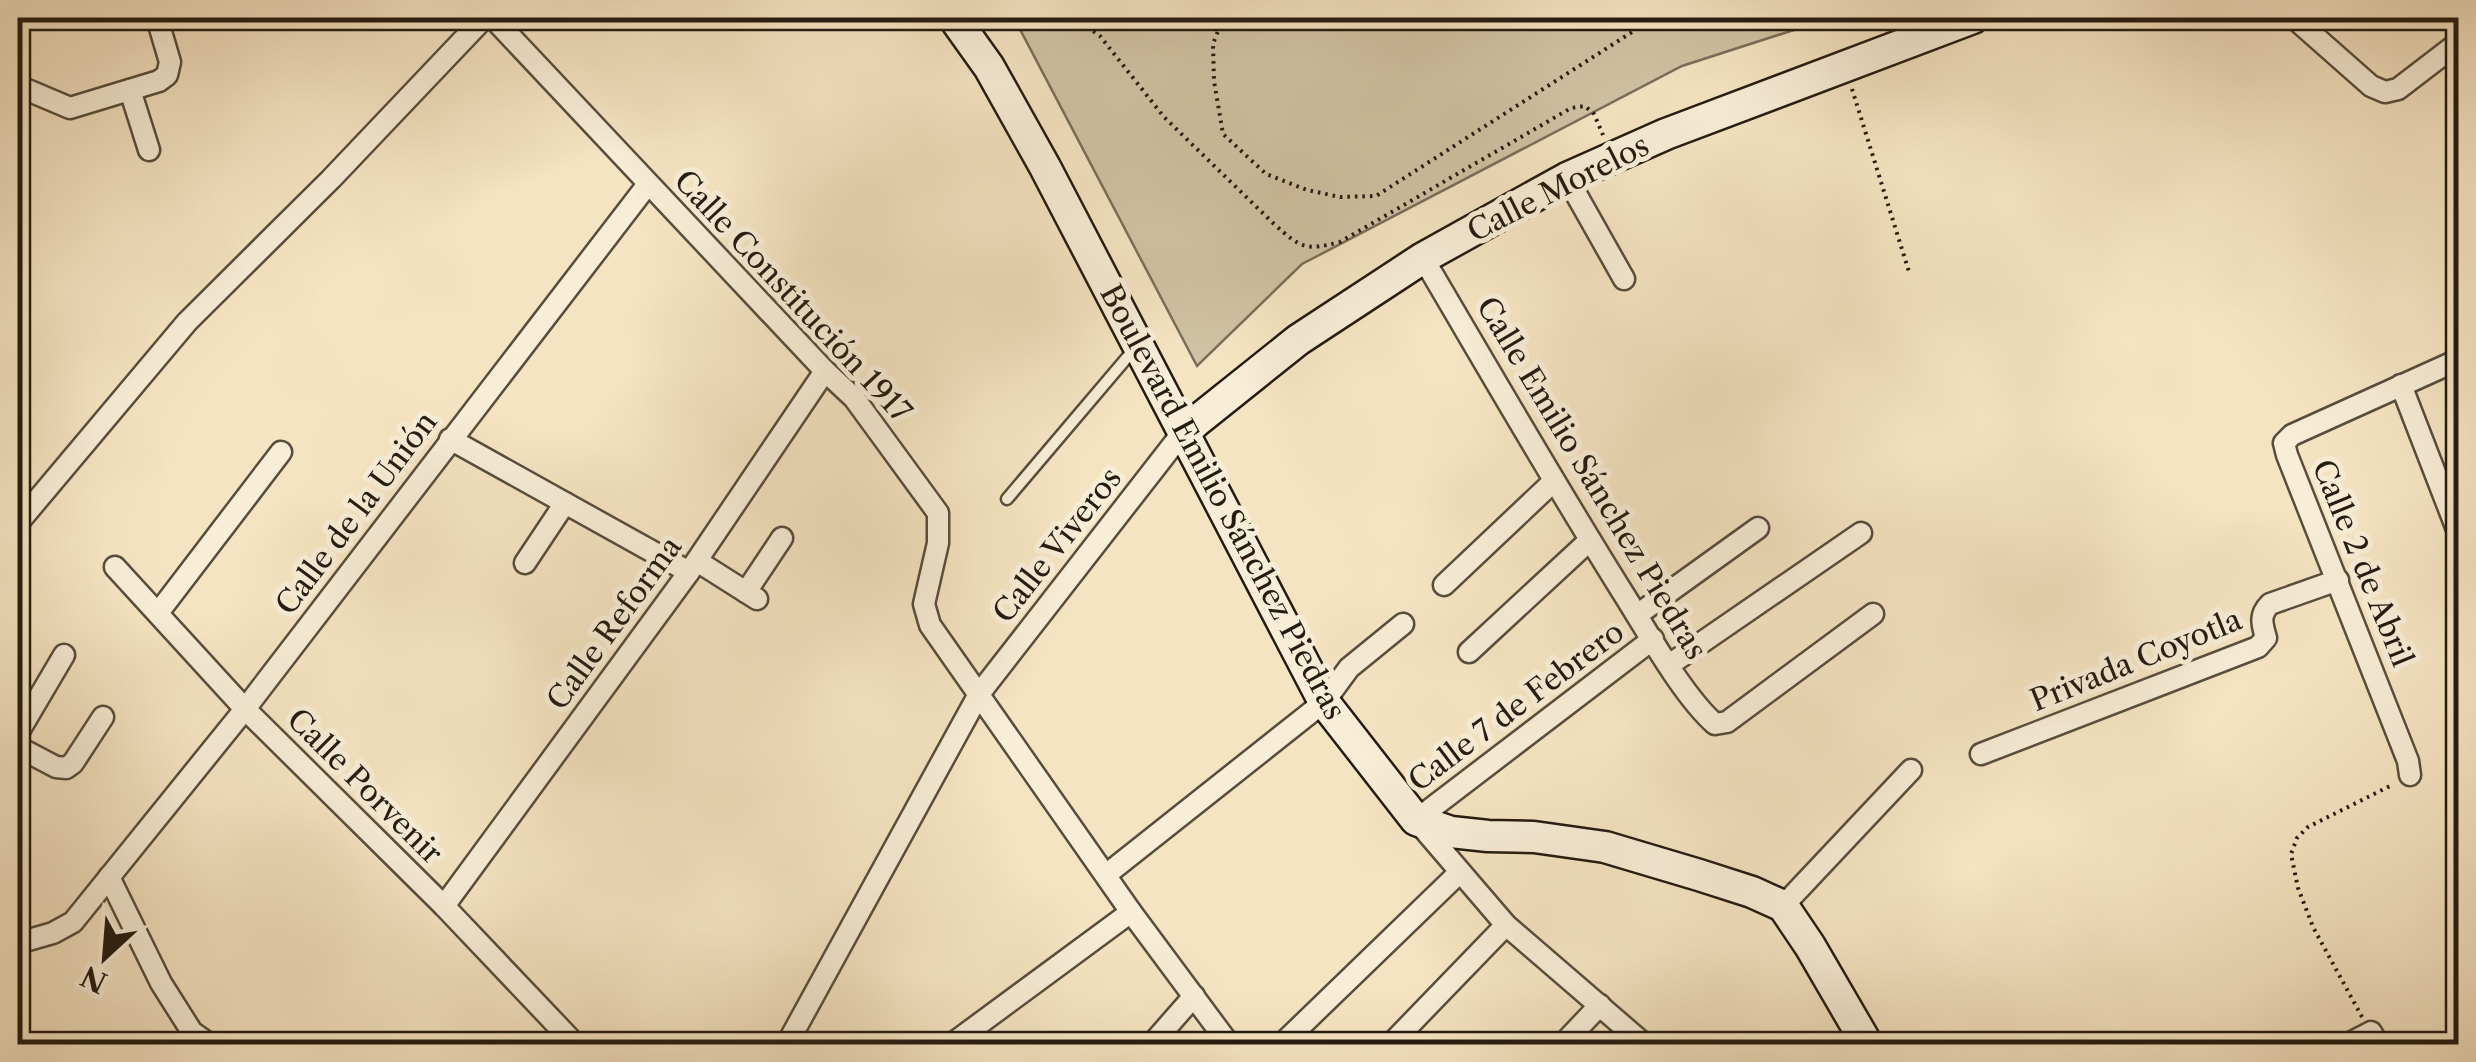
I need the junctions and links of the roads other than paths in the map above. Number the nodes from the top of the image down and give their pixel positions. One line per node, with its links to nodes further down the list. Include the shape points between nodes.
1 (156, 18): 9 (street, via 170,62 167,75)
2 (484, 18): 25 (street, via 186,322)
3 (492, 18): 12 (street, Calle Constitución 1917)
4 (954, 18): 15 (main road, Boulevard Emilio Sánchez Piedras, via 989,67)
5 (1973, 18): 11 (main road, Calle Morelos)
6 (2294, 18): 7 (street, via 2384,92 2398,89)
7 (2458, 43)
8 (18, 86): 9 (street, via 70,108)
9 (130, 90): 10 (street)
10 (149, 150)
11 (1567, 178): 13 (main road, Calle Morelos); 14 (street)
12 (648, 184): 17 (street, Calle Constitución 1917); 20 (street, Calle de la Unión)
13 (1423, 258): 19 (main road, Calle Morelos, via 1298,340); 22 (street, Calle Emilio Sánchez Piedras)
14 (1624, 279)
15 (1138, 344): 19 (main road, Boulevard Emilio Sánchez Piedras); 23 (lane)
16 (2458, 360): 18 (street, Calle 2 de Abril)
17 (825, 372): 32 (street, Calle Reforma); 44 (street, Calle Constitución 1917, via 854,398 938,513 924,604 930,625)
18 (2400, 385): 28 (street); 34 (street, Calle 2 de Abril, via 2284,443)
19 (1183, 432): 44 (street, Calle Viveros); 45 (main road, Boulevard Emilio Sánchez Piedras)
20 (450, 440): 24 (street); 46 (street, Calle de la Unión)
21 (281, 452): 36 (street)
22 (1554, 481): 30 (street, Calle Emilio Sánchez Piedras); 35 (street)
23 (1007, 498)
24 (565, 503): 31 (street); 32 (street)
25 (18, 523)
26 (1758, 528): 38 (street)
27 (1862, 532): 43 (street)
28 (2458, 532)
29 (782, 538): 32 (street, via 751,596)
30 (1590, 540): 38 (street, Calle Emilio Sánchez Piedras); 41 (street)
31 (525, 563)
32 (693, 566): 57 (street, Calle Reforma)
33 (115, 567): 36 (street, Calle Porvenir)
34 (2338, 580): 50 (street, Privada Coyotla, via 2270,604 2261,619 2266,638 2258,647); 52 (street, Calle 2 de Abril)
35 (1444, 585)
36 (158, 613): 46 (street, Calle Porvenir)
37 (1873, 614): 43 (street, Calle Emilio Sánchez Piedras, via 1727,722 1715,724 1704,715)
38 (1637, 615): 40 (street, Calle Emilio Sánchez Piedras)
39 (1402, 624): 45 (street, via 1349,668)
40 (1653, 639): 43 (street, Calle Emilio Sánchez Piedras); 53 (street, Calle 7 de Febrero)
41 (1470, 652)
42 (64, 654): 48 (street)
43 (1669, 665)
44 (978, 694): 55 (street, Calle Constitución 1917); 67 (street, Calle Viveros)
45 (1324, 702): 53 (main road, Boulevard Emilio Sánchez Piedras); 55 (street)
46 (244, 709): 56 (street, Calle de la Unión); 57 (street, Calle Porvenir)
47 (103, 717): 49 (street, via 66,768)
48 (18, 733)
49 (18, 747)
50 (1981, 754)
51 (1912, 770): 58 (street)
52 (2410, 776)
53 (1416, 820): 54 (street); 58 (main road, via 1451,832 1606,847)
54 (1460, 872): 60 (street); 71 (street)
55 (1106, 874): 59 (street, Calle Constitución 1917)
56 (110, 877): 61 (street, Calle de la Unión, via 73,922); 65 (street, via 161,983 192,1032)
57 (444, 906): 66 (street, Calle Porvenir)
58 (1783, 906): 75 (main road)
59 (1131, 912): 62 (street, Calle Constitución 1917); 68 (street)
60 (1506, 925): 63 (street); 72 (street)
61 (18, 943)
62 (1194, 996): 69 (street); 70 (street, Calle Constitución 1917)
63 (1600, 1005): 73 (street); 74 (street)
64 (2374, 1038): 76 (street)
65 (209, 1044)
66 (575, 1044)
67 (787, 1044)
68 (952, 1044)
69 (1152, 1044)
70 (1229, 1044)
71 (1282, 1044)
72 (1391, 1044)
73 (1563, 1044)
74 (1644, 1044)
75 (1868, 1044)
76 (2348, 1044)

